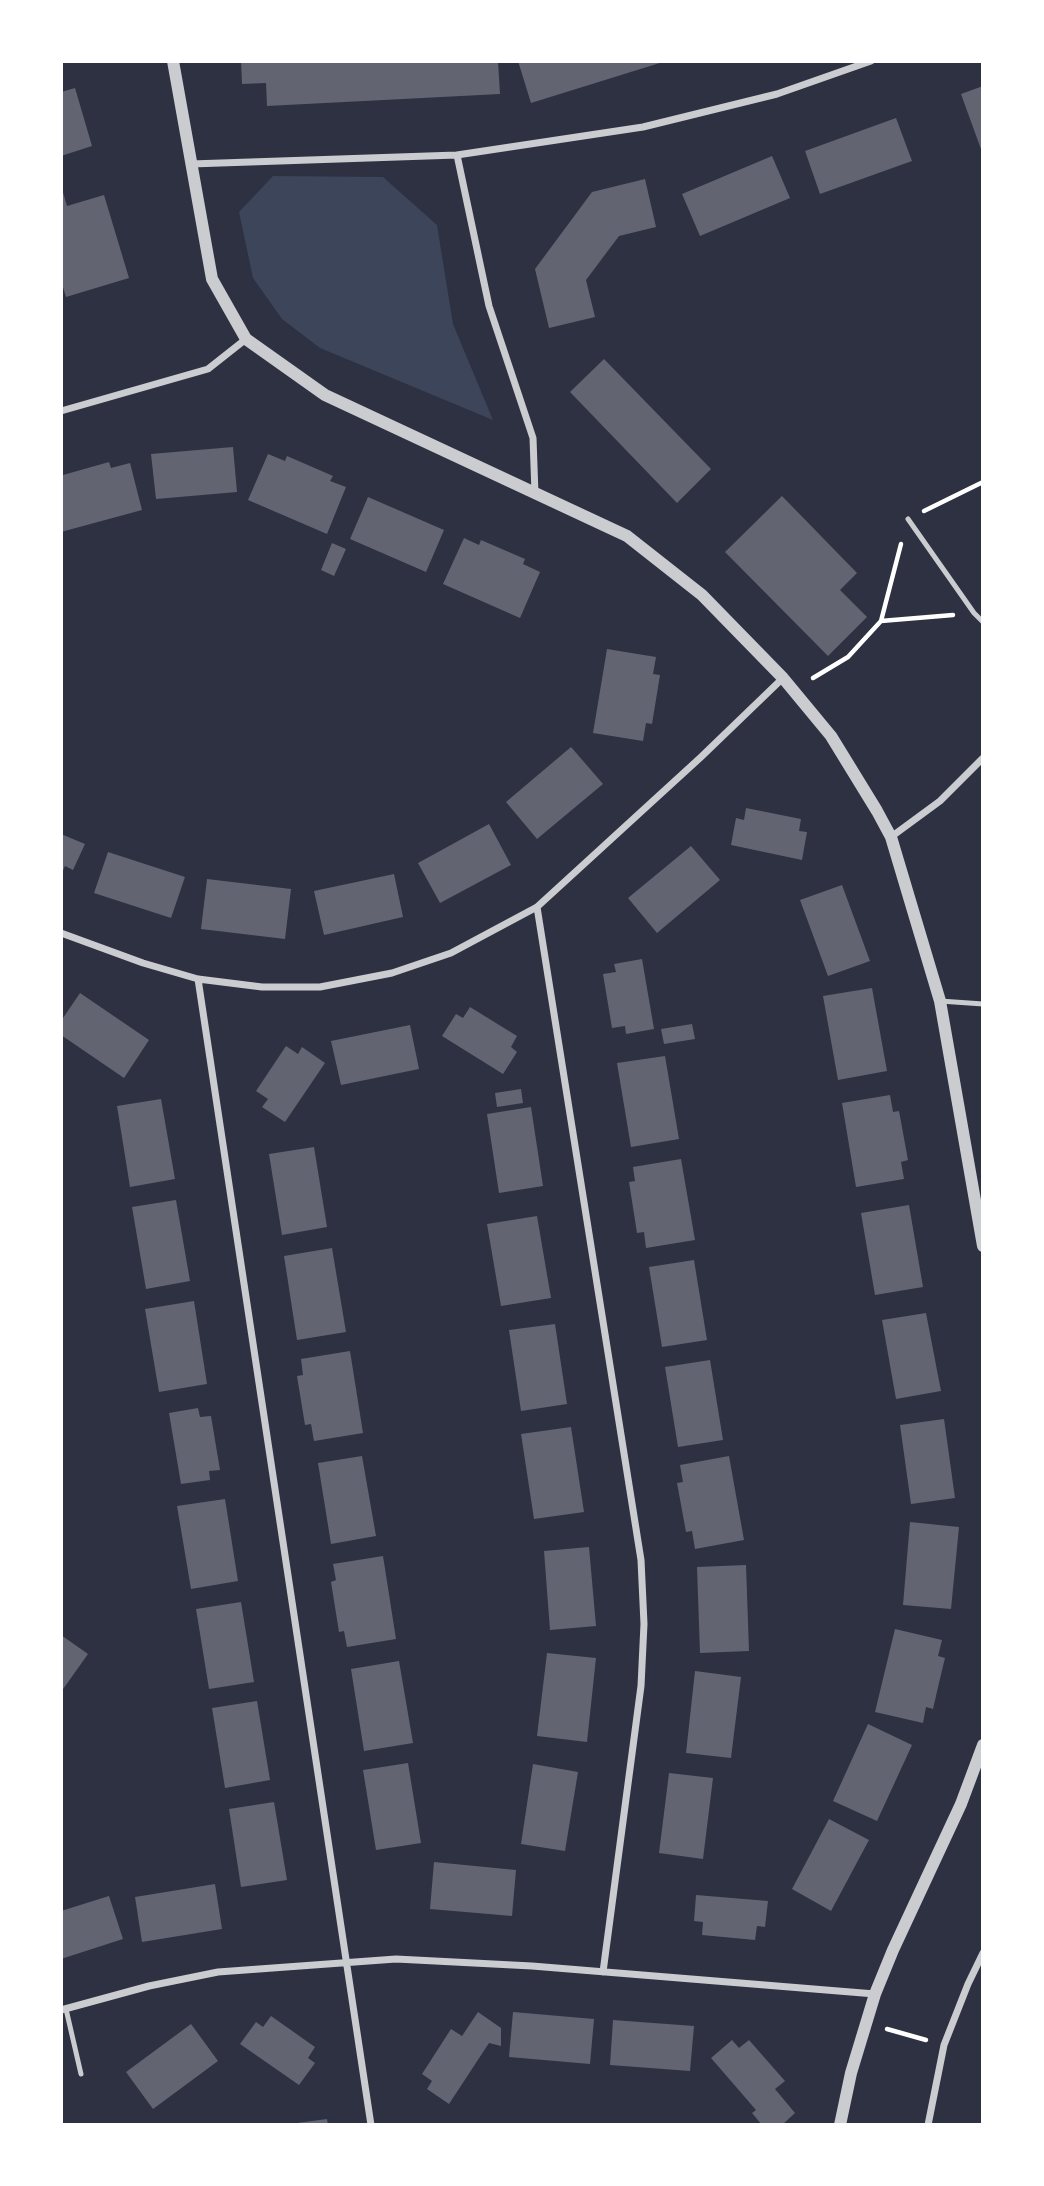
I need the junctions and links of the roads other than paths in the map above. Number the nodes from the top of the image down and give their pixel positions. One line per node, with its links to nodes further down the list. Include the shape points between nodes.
1 (173, 61): 4 (street)
2 (871, 61): 3 (street, via 777,94 643,127)
3 (457, 155): 4 (street); 7 (street, via 489,306 533,438)
4 (191, 164): 5 (street, via 212,279)
5 (246, 339): 6 (street, via 208,369); 7 (street, via 325,395)
6 (61, 411)
7 (535, 494): 10 (street, via 627,536 702,595)
8 (908, 519): 9 (lane)
9 (983, 622)
10 (783, 678): 12 (street, via 831,736); 13 (street)
11 (983, 758): 12 (street, via 940,800)
12 (891, 837): 16 (street)
13 (537, 907): 15 (street, via 451,953 392,973 320,987 262,987); 22 (street, via 641,1560 644,1624 640,1686)
14 (61, 933): 15 (street)
15 (198, 979): 21 (street)
16 (940, 1001): 17 (lane); 18 (street)
17 (983, 1004)
18 (983, 1246)
19 (983, 1745): 23 (street)
20 (983, 1953): 28 (street, via 944,2045)
21 (345, 1962): 22 (street, via 445,1960); 24 (street, via 218,1972); 26 (street)
22 (603, 1972): 23 (street)
23 (875, 1994): 27 (street)
24 (64, 2010): 25 (lane)
25 (82, 2074)
26 (371, 2125)
27 (840, 2125)
28 (928, 2125)

